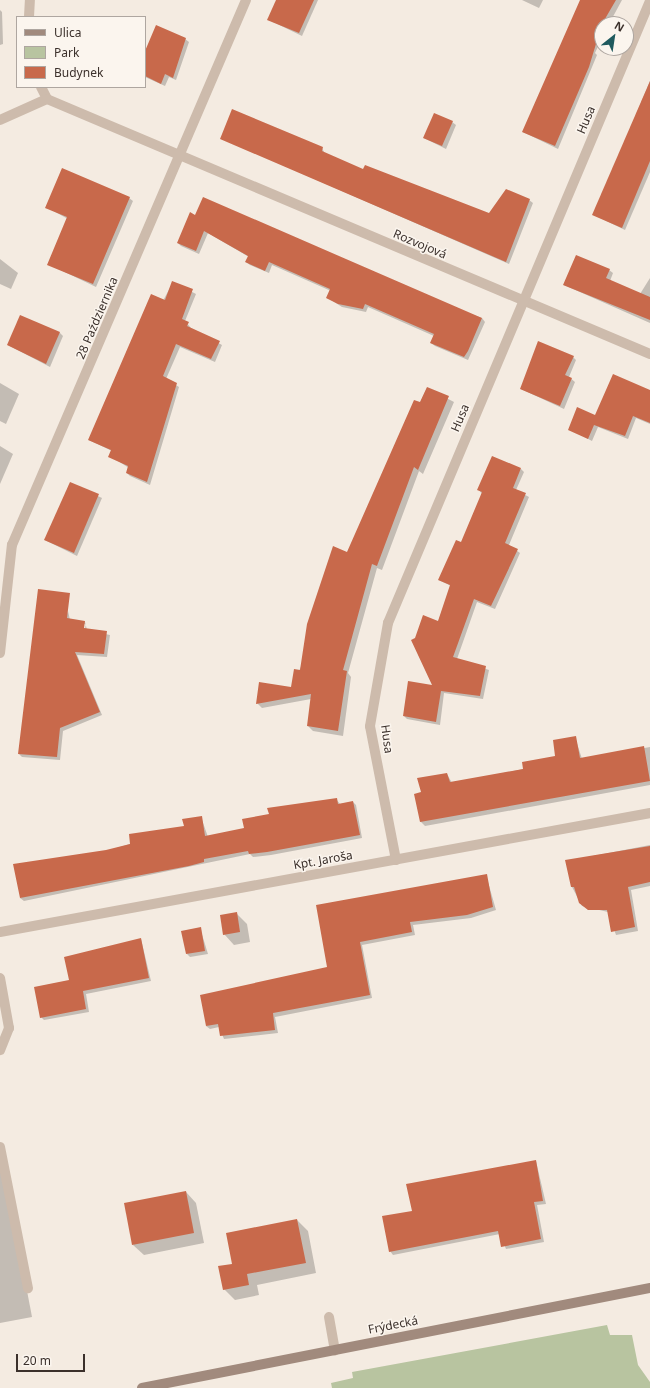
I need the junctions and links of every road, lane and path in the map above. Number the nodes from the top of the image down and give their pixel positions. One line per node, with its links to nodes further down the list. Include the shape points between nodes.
1 (30, 0): 4 (street)
2 (246, 0): 8 (street, 28 Października)
3 (650, 1): 9 (street, Husa)
4 (29, 16)
5 (42, 88): 6 (street)
6 (47, 99): 7 (street); 8 (street, Rozvojová)
7 (0, 120)
8 (181, 158): 9 (street, Rozvojová); 11 (street, 28 Października, via 12,545)
9 (524, 302): 10 (street, Rozvojová); 13 (street, Husa, via 388,623 370,726)
10 (650, 354)
11 (0, 653)
12 (650, 813): 13 (street, Kpt. Jaroša)
13 (396, 860): 14 (street, Kpt. Jaroša)
14 (0, 932)
15 (0, 978): 16 (street, via 9,1028)
16 (0, 1050)
17 (0, 1146): 18 (street)
18 (28, 1288)
19 (650, 1288): 21 (main road, Frýdecká)
20 (329, 1317): 21 (street)
21 (336, 1350): 22 (main road, Frýdecká)
22 (142, 1388)

